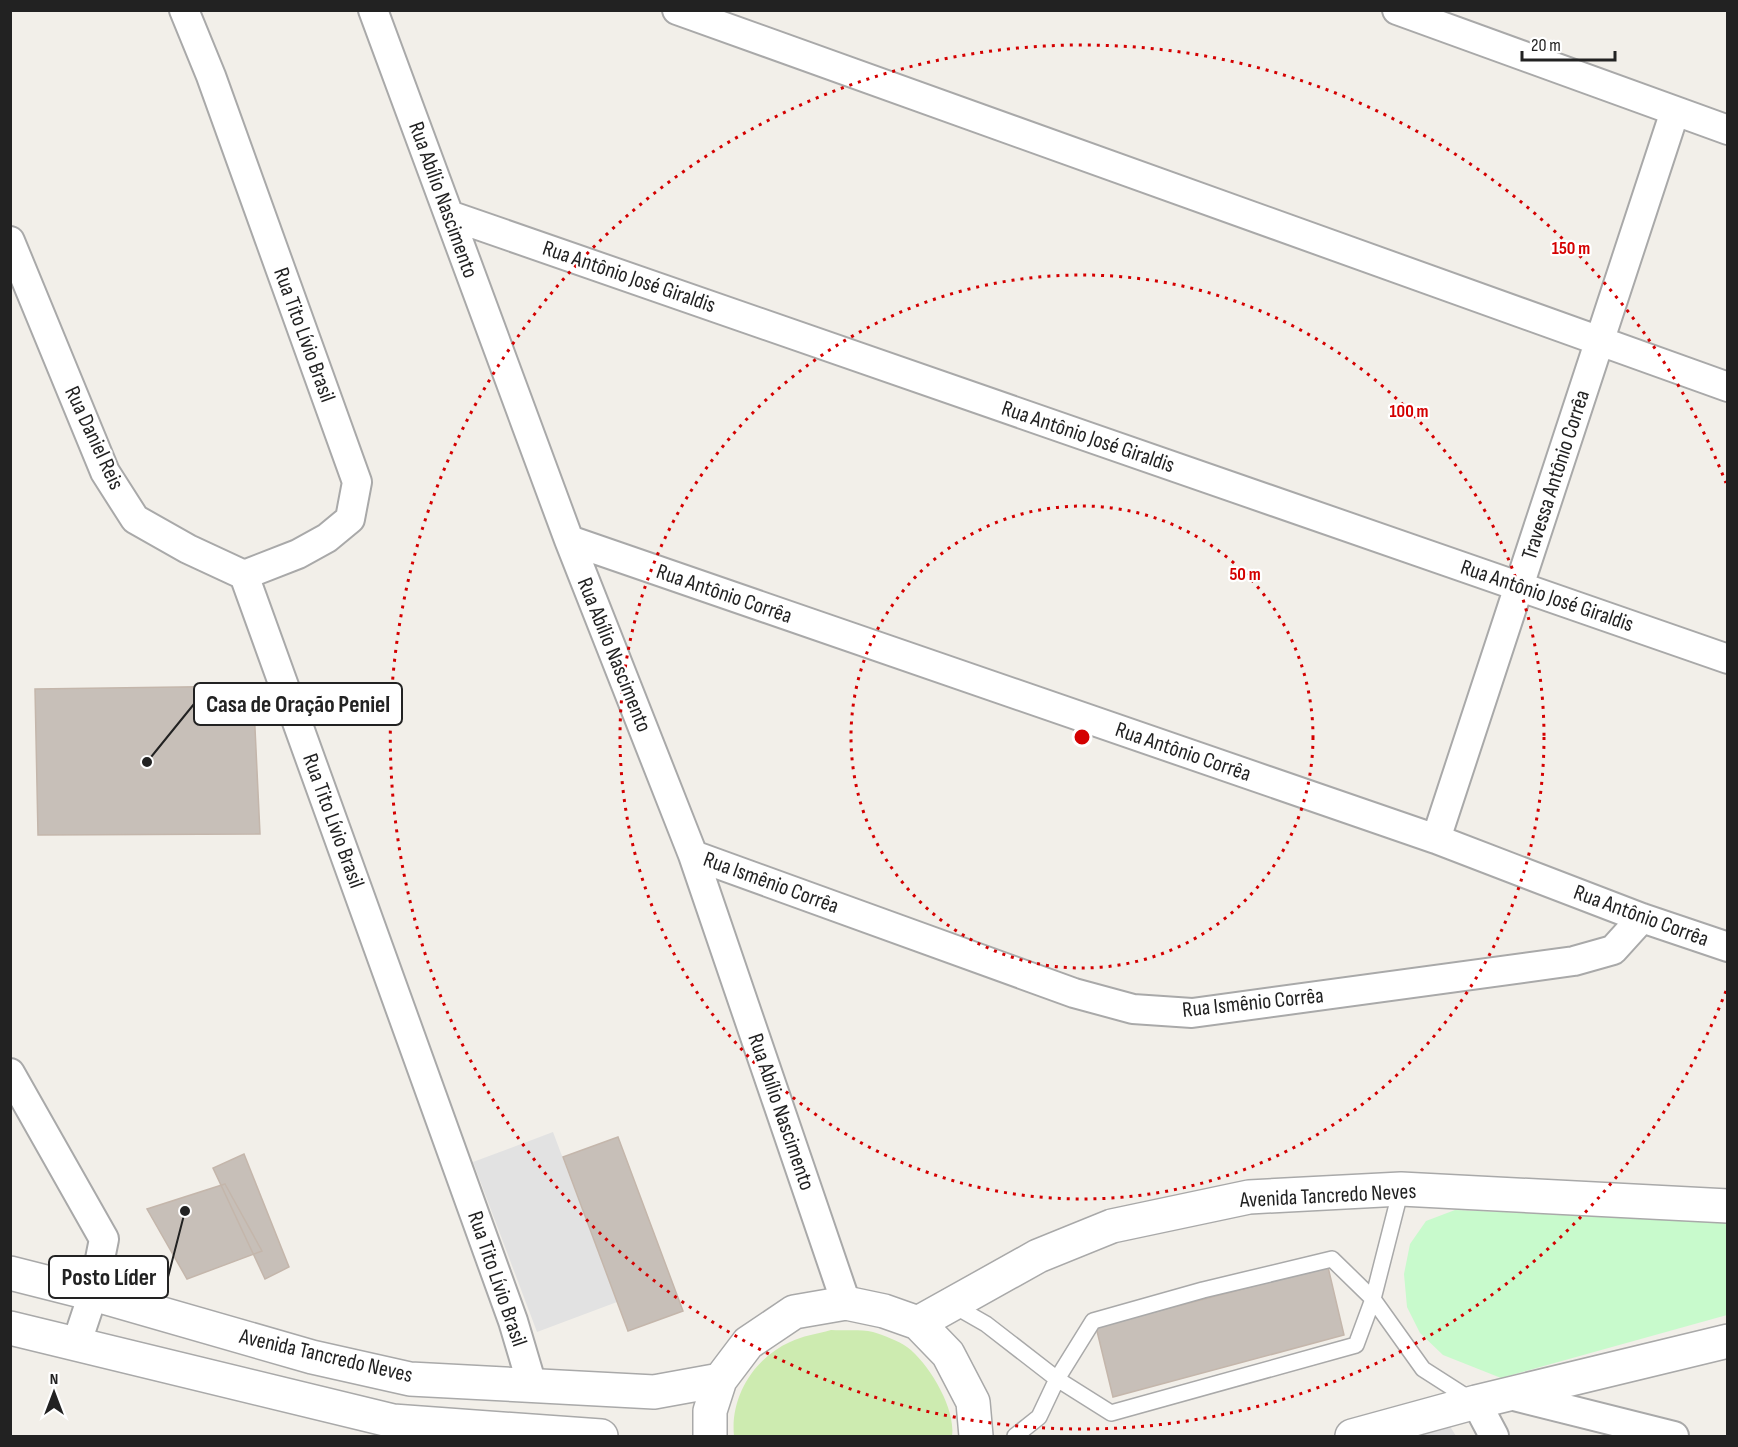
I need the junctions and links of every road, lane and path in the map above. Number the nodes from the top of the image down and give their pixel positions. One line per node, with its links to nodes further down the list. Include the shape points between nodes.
1 (184, 10): 12 (street, Rua Tito Lívio Brasil, via 357,482 350,519 327,538)
2 (373, 10): 7 (street, Rua Abílio Nascimento)
3 (677, 10): 9 (street)
4 (1397, 10): 5 (street)
5 (1675, 111): 6 (street); 9 (street, Travessa Antônio Corrêa)
6 (1728, 130)
7 (449, 215): 11 (street, Rua Abílio Nascimento); 13 (street, Rua Antônio José Giraldis)
8 (10, 241): 12 (street, Rua Daniel Reis, via 105,472 135,519)
9 (1600, 341): 10 (street); 13 (street, Travessa Antônio Corrêa)
10 (1728, 387)
11 (569, 540): 15 (street, Rua Antônio Corrêa); 16 (street, Rua Abílio Nascimento)
12 (244, 575): 33 (street, Rua Tito Lívio Brasil, via 513,1321)
13 (1519, 586): 14 (street, Rua Antônio José Giraldis); 15 (street, Travessa Antônio Corrêa)
14 (1728, 659)
15 (1436, 839): 17 (street, Rua Antônio Corrêa)
16 (693, 855): 17 (street, Rua Ismênio Corrêa, via 1074,993 1133,1009 1191,1013 1574,961 1613,950); 25 (street, Rua Abílio Nascimento)
17 (1642, 918): 18 (street, Rua Antônio Corrêa)
18 (1728, 947)
19 (10, 1073): 23 (street, via 104,1239)
20 (1401, 1189): 21 (street, Avenida Tancredo Neves); 24 (lane); 26 (street, Avenida Tancredo Neves, via 1249,1197 1112,1226 1038,1256)
21 (1728, 1206)
22 (10, 1273): 23 (street, Avenida Tancredo Neves)
23 (93, 1294): 30 (street); 33 (street, Avenida Tancredo Neves, via 312,1357 410,1379)
24 (1373, 1299): 31 (lane, via 1356,1345 1111,1413); 31 (lane, via 1332,1259 1203,1290 1093,1321); 35 (lane, via 1423,1369)
25 (846, 1303): 27 (street); 32 (street, via 794,1312 748,1343)
26 (951, 1304): 27 (street, Avenida Tancredo Neves); 31 (lane, via 986,1324)
27 (918, 1323): 38 (street, via 948,1354 974,1402)
28 (10, 1328): 30 (street, Avenida Tancredo Neves)
29 (1728, 1341): 34 (street)
30 (76, 1345): 36 (street, Avenida Tancredo Neves, via 393,1421)
31 (1057, 1379): 39 (lane, via 1039,1417)
32 (720, 1380): 33 (street, Avenida Tancredo Neves, via 654,1392); 37 (street, via 710,1411)
33 (532, 1385)
34 (1510, 1395): 35 (street); 42 (street)
35 (1476, 1402): 40 (street); 41 (street)
36 (601, 1437)
37 (710, 1437)
38 (976, 1437)
39 (1015, 1437)
40 (1352, 1437)
41 (1494, 1437)
42 (1674, 1437)

